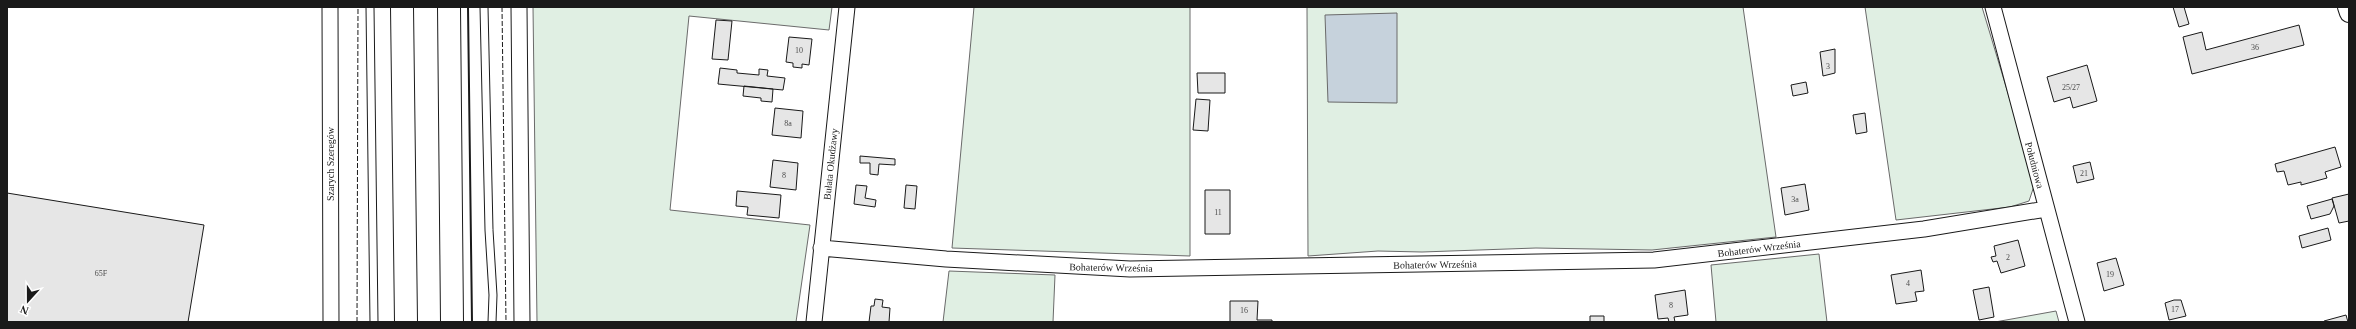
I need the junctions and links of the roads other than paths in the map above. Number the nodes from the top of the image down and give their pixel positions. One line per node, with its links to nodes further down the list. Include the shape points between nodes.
1 (330, 7): 13 (street, Szarych Szeregów)
2 (370, 7): 14 (lane)
3 (402, 7): 15 (highway)
4 (449, 7): 16 (highway)
5 (484, 7): 17 (lane)
6 (518, 7): 18 (street)
7 (846, 7): 12 (street, Bułata Okudżawy)
8 (1992, 7): 11 (street, Południowa)
9 (2347, 7): 10 (street)
10 (2349, 13)
11 (2046, 209): 12 (street, Bohaterów Września, via 1924,229 1654,260 1130,269 946,259); 20 (street, Południowa)
12 (821, 248): 19 (street, Bułata Okudżawy)
13 (331, 322)
14 (374, 322)
15 (406, 322)
16 (452, 322)
17 (492, 322)
18 (522, 322)
19 (814, 322)
20 (2077, 322)

